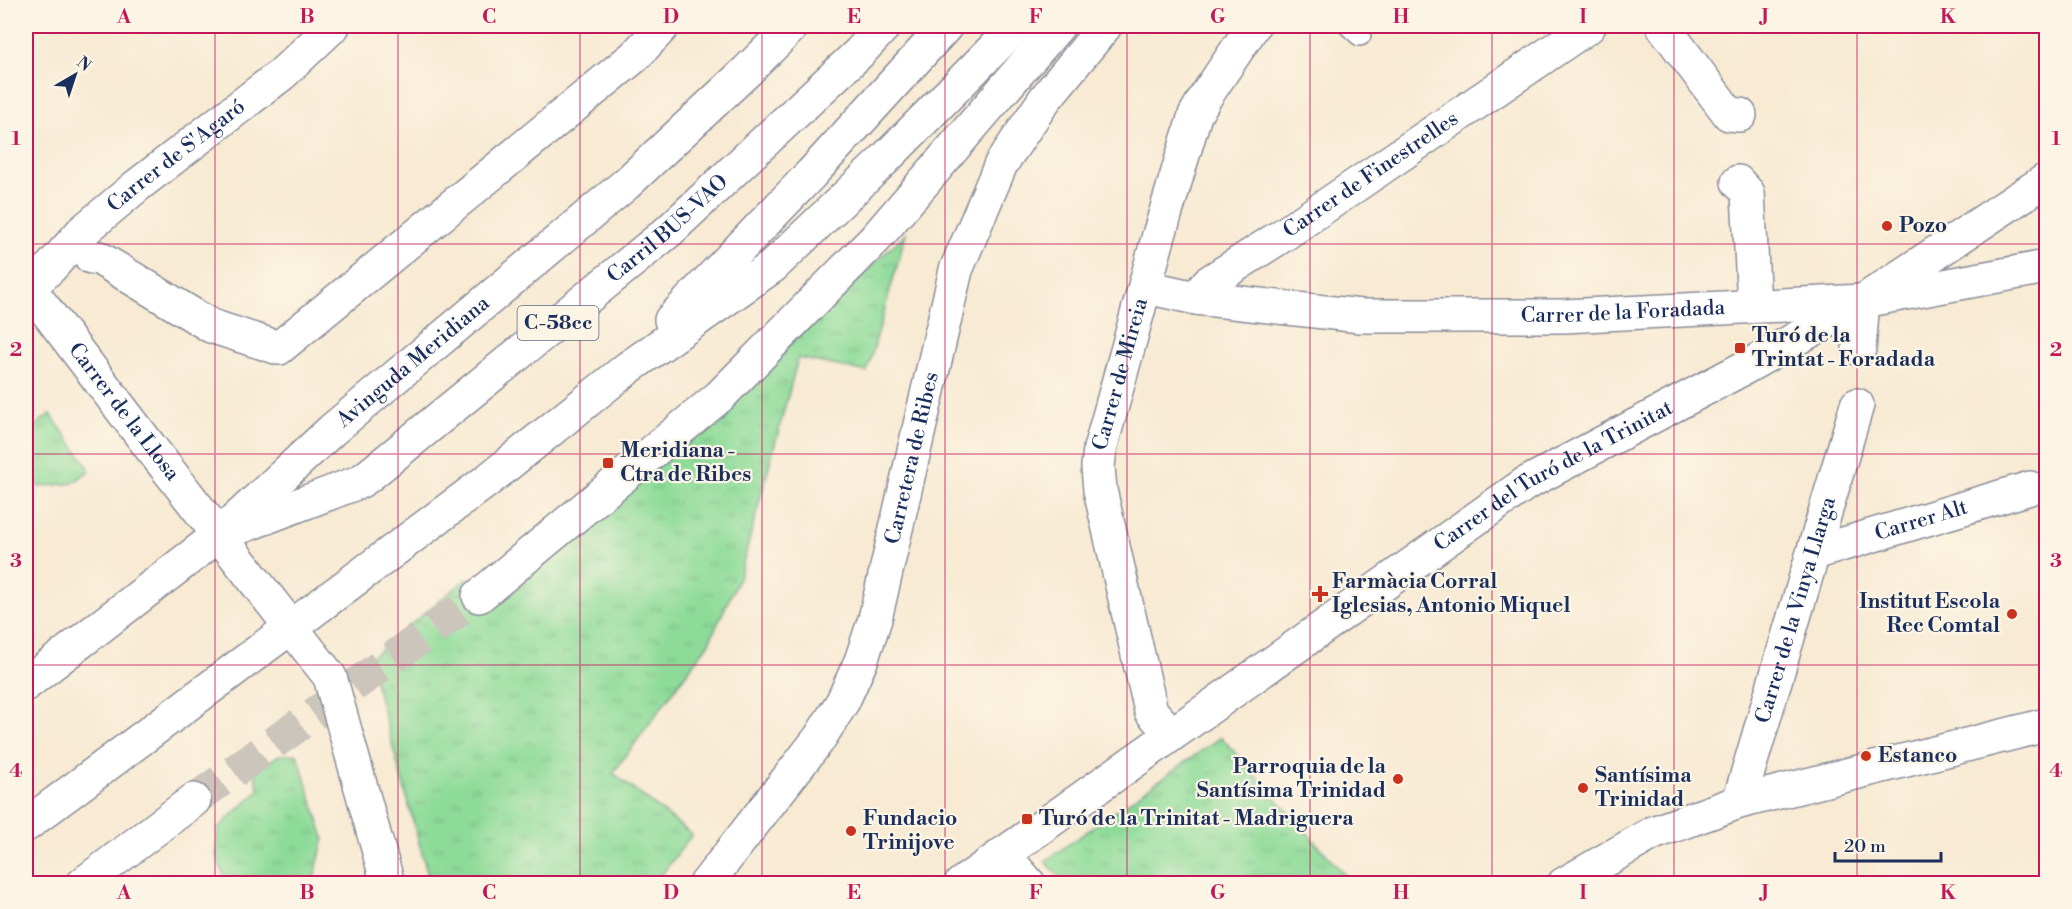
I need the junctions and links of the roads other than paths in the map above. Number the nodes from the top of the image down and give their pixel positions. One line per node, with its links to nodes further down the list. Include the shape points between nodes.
1 (333, 26): 18 (main road, Carrer de S'Agaró, via 282,74 82,232)
2 (663, 26): 15 (main road, via 636,56 279,348 211,326 99,258)
3 (792, 26): 26 (main road, Avinguda Meridiana, via 626,184 332,430)
4 (884, 26): 26 (main road, Carril BUS-VAO / C-58cc, via 669,231 367,477)
5 (946, 26): 23 (main road)
6 (1016, 26): 23 (main road, via 773,266)
7 (1058, 26): 28 (main road, via 875,239 720,396)
8 (1105, 26): 39 (main road, Carretera de Ribes, via 1045,99 1001,164 956,270 875,619 848,691 819,739)
9 (1253, 26): 17 (main road, Carrer de Mireia, via 1195,115)
10 (1589, 26): 19 (main road, Carrer de Finestrelles, via 1208,283)
11 (1663, 26): 12 (main road)
12 (1734, 115)
13 (2046, 180): 20 (main road, Carrer del Turó de la Trinitat)
14 (1746, 185): 21 (main road)
15 (91, 257)
16 (2046, 267): 20 (main road, Carrer de la Foradada)
17 (1146, 287): 19 (main road); 32 (main road, Carrer de Mireia, via 1098,466 1100,490 1151,711)
18 (28, 289): 26 (main road, Carrer de la Llosa)
19 (1196, 298): 21 (main road, Carrer de la Foradada, via 1361,316 1564,316)
20 (1863, 301): 21 (main road, Carrer de la Foradada); 22 (main road); 32 (main road, Carrer del Turó de la Trinitat, via 1525,483)
21 (1754, 305)
22 (1862, 346)
23 (628, 368): 29 (main road, via 488,480)
24 (1859, 409): 27 (main road, Carrer de la Vinya Llarga)
25 (2030, 488): 27 (main road, Carrer Alt)
26 (219, 535): 29 (main road, Carrer de la Llosa); 30 (main road, Avinguda Meridiana)
27 (1814, 553): 34 (main road, Carrer de la Vinya Llarga)
28 (479, 596)
29 (291, 628): 35 (main road); 38 (main road, Carrer de la Llosa, via 330,677)
30 (26, 684)
31 (2046, 725): 34 (main road)
32 (1171, 734): 36 (main road, Carrer del Turó de la Trinitat)
33 (194, 800): 37 (main road)
34 (1739, 802): 42 (main road, via 1653,833)
35 (26, 825)
36 (1003, 854): 40 (main road, Carrer del Turó de la Trinitat); 41 (main road)
37 (83, 884)
38 (388, 884)
39 (706, 884)
40 (961, 884)
41 (1029, 884)
42 (1564, 884)

